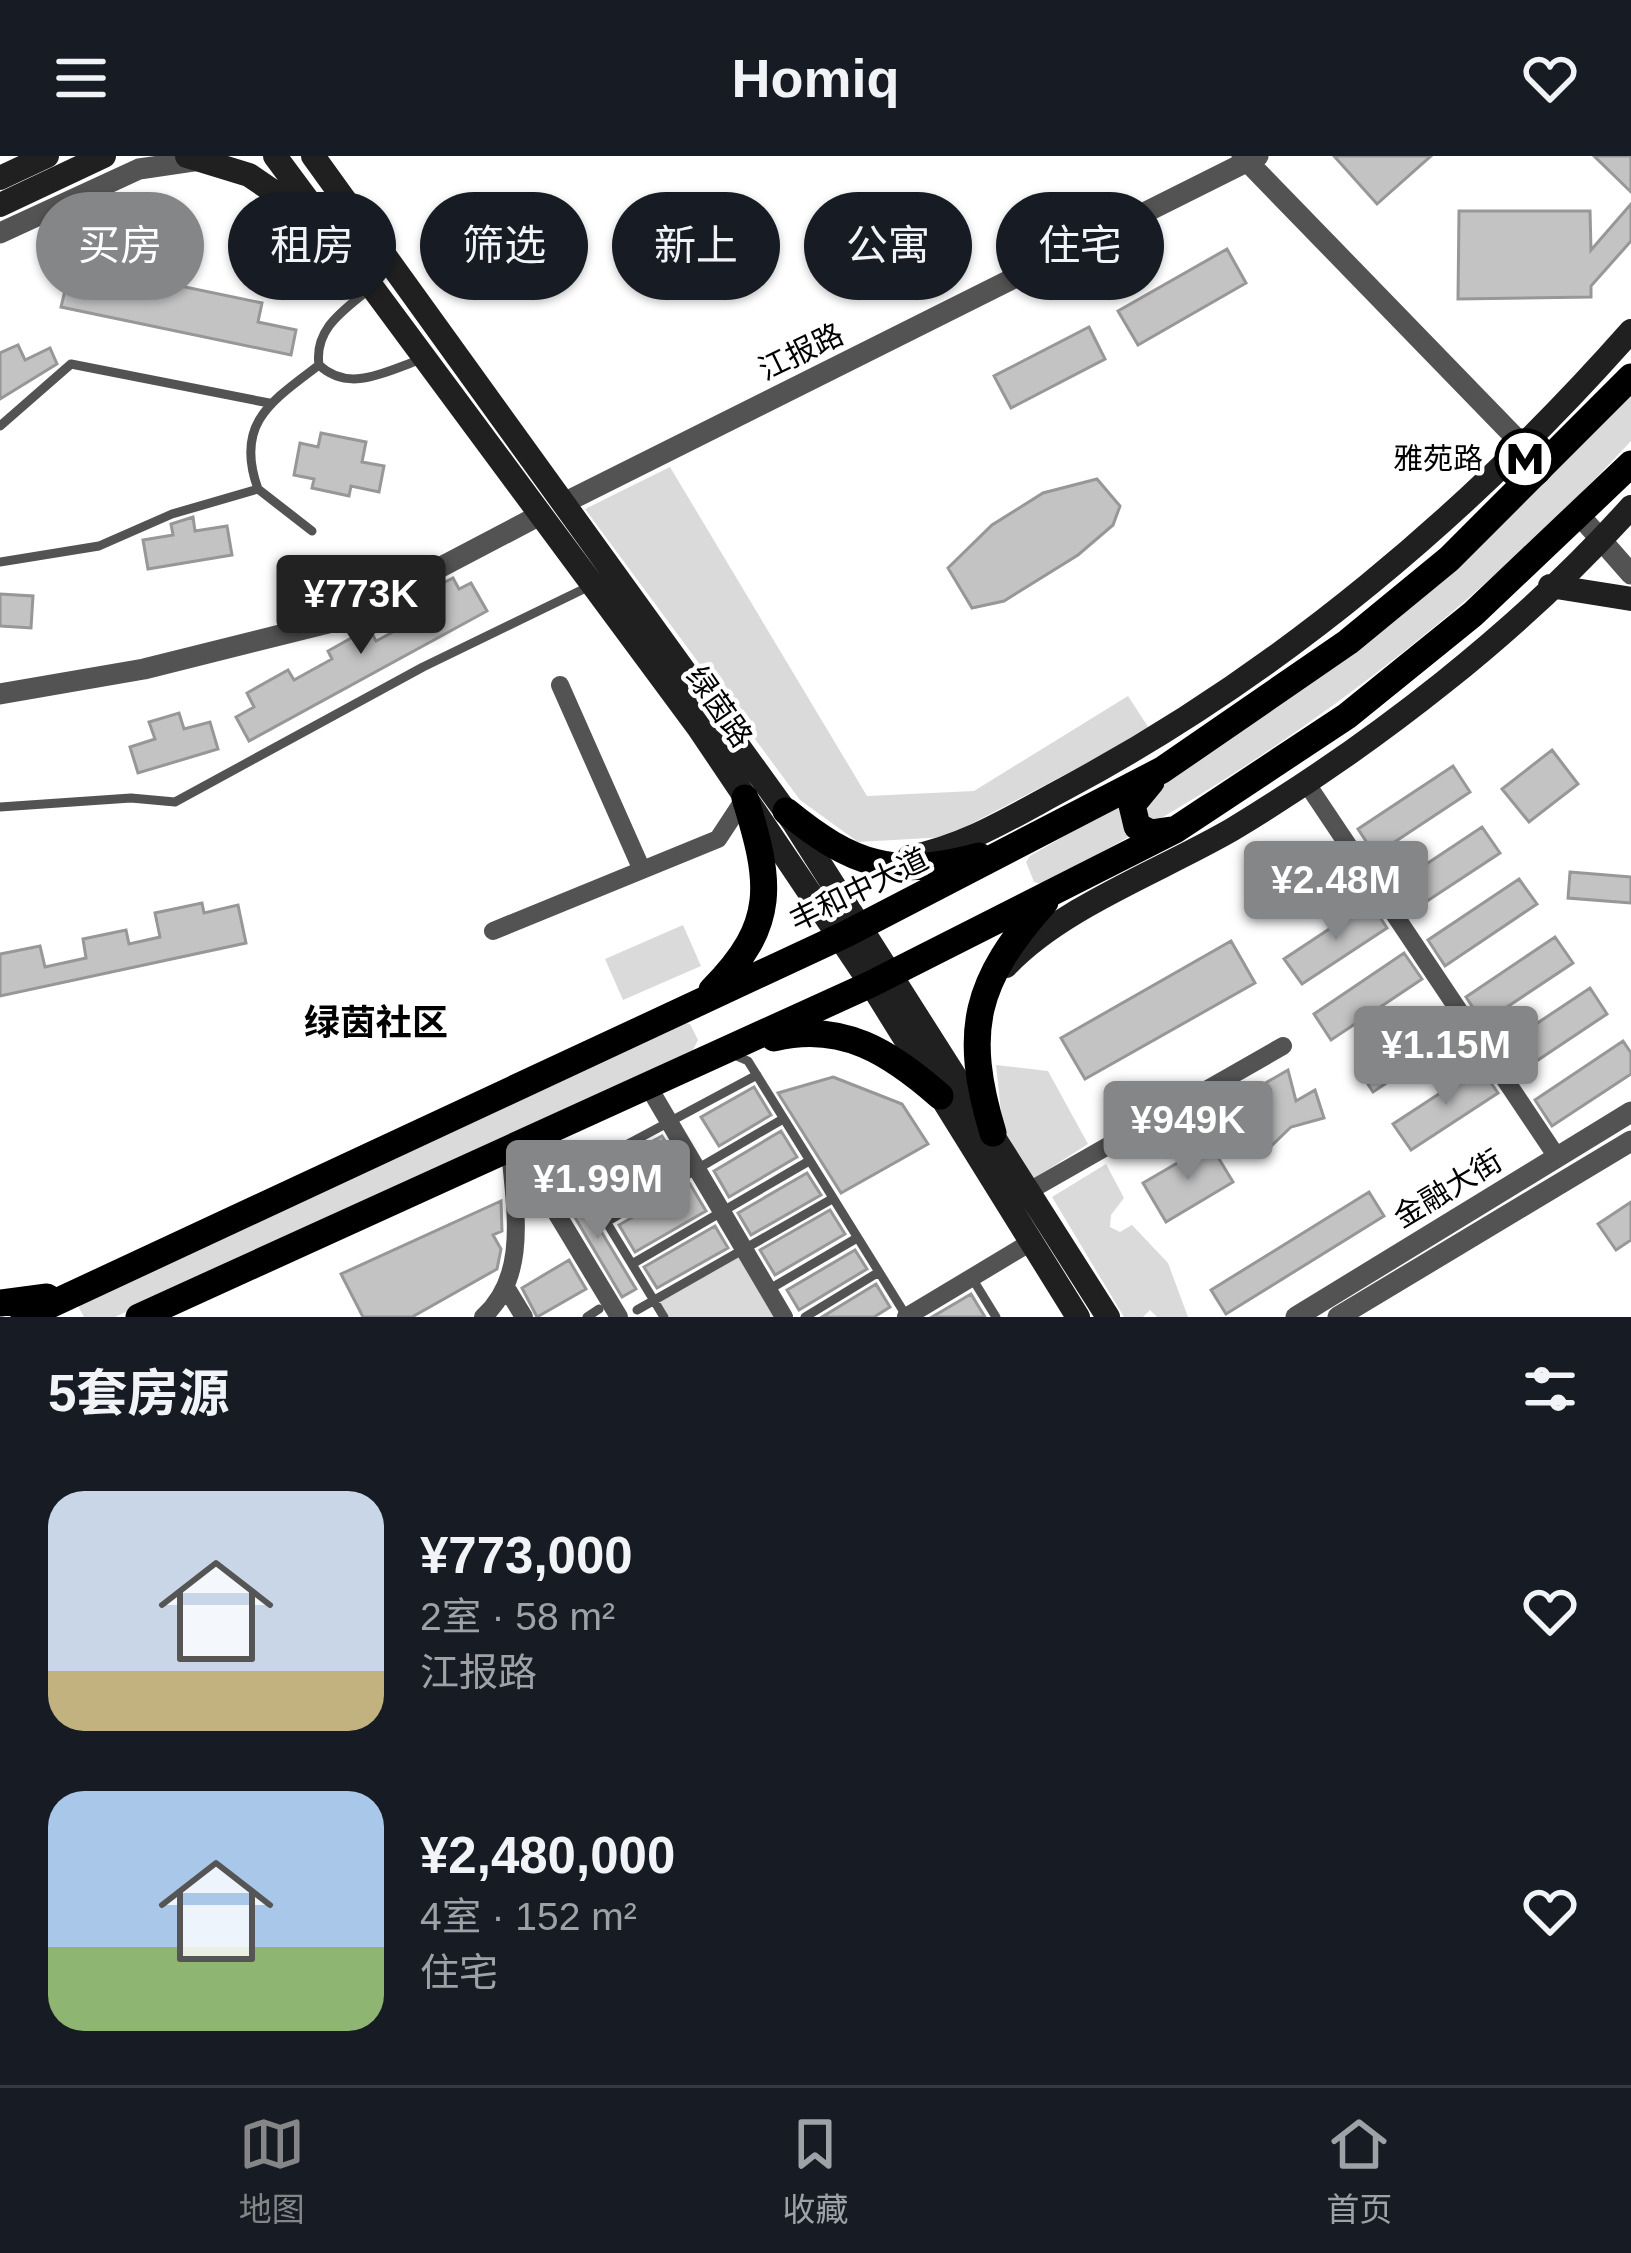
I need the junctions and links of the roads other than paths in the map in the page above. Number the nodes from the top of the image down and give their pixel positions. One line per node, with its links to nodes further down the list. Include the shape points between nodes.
1 (47, 156): 8 (main road)
2 (107, 156): 13 (main road)
3 (274, 156): 10 (main road, 绿茵路)
4 (313, 156): 11 (main road, 绿茵路)
5 (334, 156): 12 (main road)
6 (198, 158): 9 (main road); 14 (street, via 139,169)
7 (1250, 158): 24 (street); 28 (street, 江报路)
8 (0, 178)
9 (272, 192)
10 (300, 192)
11 (339, 192)
12 (346, 192)
13 (0, 205)
14 (0, 233)
15 (396, 276): 28 (main road, 绿茵路)
16 (358, 300): 20 (lane, via 327,328 316,347)
17 (381, 300): 19 (main road, 绿茵路)
18 (1631, 331): 24 (main road)
19 (424, 358): 20 (lane, via 352,382); 28 (main road, 绿茵路)
20 (319, 365): 22 (lane)
21 (1631, 377): 24 (main road, 丰和中大道)
22 (269, 404): 23 (lane, via 71,364); 26 (lane, via 252,431 249,465)
23 (0, 426)
24 (1534, 457): 39 (main road, 丰和中大道, via 1449,559 1348,642); 46 (main road, via 1330,615 1124,758 957,846)
25 (1631, 464): 29 (main road)
26 (258, 489): 30 (lane); 32 (lane, via 99,546)
27 (1631, 507): 31 (main road)
28 (552, 509): 34 (main road, 绿茵路); 38 (street, 江报路, via 340,620 144,669); 43 (main road, 绿茵路)
29 (1581, 517): 31 (street); 44 (main road, via 1347,716)
30 (312, 531)
31 (1602, 539): 33 (street); 35 (main road)
32 (0, 562)
33 (1631, 574)
34 (592, 585): 41 (main road, 绿茵路); 42 (lane, via 175,802)
35 (1550, 586): 36 (main road); 40 (main road, via 1429,690)
36 (1631, 598)
37 (560, 685): 47 (street)
38 (0, 694)
39 (1162, 770): 44 (main road, via 1132,805 1137,826); 45 (main road, 丰和中大道)
40 (1305, 781): 52 (main road, via 1021,950); 65 (street)
41 (746, 798): 47 (street, via 718,839); 50 (main road, 绿茵路); 53 (main road, via 762,854 759,930 743,959)
42 (0, 807)
43 (786, 812): 46 (main road, via 828,845); 50 (main road, 绿茵路)
44 (1175, 830): 48 (main road)
45 (1029, 842): 46 (main road, via 947,865); 50 (main road, 丰和中大道)
46 (877, 864)
47 (642, 870): 49 (street)
48 (1054, 891): 51 (main road); 52 (main road, via 998,957)
49 (493, 931)
50 (851, 932): 51 (main road, 绿茵路); 53 (main road, 丰和中大道)
51 (882, 979): 55 (main road); 58 (main road, 绿茵路); 62 (main road, 绿茵路)
52 (984, 989): 62 (main road, via 978,1064)
53 (699, 1003): 81 (main road, 丰和中大道)
54 (1283, 1046): 70 (street)
55 (724, 1051): 56 (lane, via 748,1060); 57 (main road); 58 (main road, via 828,1033 883,1051)
56 (757, 1076): 60 (lane); 61 (lane)
57 (648, 1086): 61 (street); 64 (main road)
58 (940, 1096): 76 (main road, 绿茵路)
59 (1631, 1112): 65 (street, 金融大街)
60 (783, 1119): 66 (lane); 67 (lane)
61 (669, 1122): 67 (street); 68 (lane)
62 (993, 1133): 70 (main road, 绿茵路)
63 (1631, 1141): 101 (street, 金融大街)
64 (513, 1147): 69 (street); 72 (street); 89 (main road)
65 (1557, 1157): 100 (street, 金融大街)
66 (809, 1161): 71 (lane); 73 (lane)
67 (697, 1169): 73 (street); 74 (lane)
68 (576, 1172): 69 (lane); 74 (lane)
69 (542, 1190): 72 (lane); 87 (street)
70 (1029, 1191): 99 (main road, 绿茵路)
71 (832, 1198): 75 (lane); 77 (lane)
72 (514, 1205): 82 (street)
73 (722, 1212): 77 (street); 78 (lane)
74 (606, 1222): 78 (lane)
75 (857, 1238): 79 (lane); 83 (lane)
76 (1031, 1242): 80 (street); 98 (main road, 绿茵路)
77 (744, 1250): 83 (street); 84 (lane)
78 (632, 1264): 84 (lane)
79 (879, 1272): 95 (lane); 96 (lane)
80 (972, 1278): 96 (street); 97 (lane)
81 (86, 1288): 85 (main road); 88 (main road, 丰和中大道)
82 (507, 1289): 90 (street); 91 (street)
83 (768, 1290): 94 (street)
84 (654, 1301): 87 (lane); 93 (lane)
85 (0, 1303)
86 (599, 1309): 92 (lane)
87 (628, 1314)
88 (24, 1317)
89 (139, 1317)
90 (483, 1317)
91 (524, 1317)
92 (587, 1317)
93 (664, 1317)
94 (784, 1317)
95 (805, 1317)
96 (907, 1317)
97 (996, 1317)
98 (1078, 1317)
99 (1108, 1317)
100 (1296, 1317)
101 (1338, 1317)

